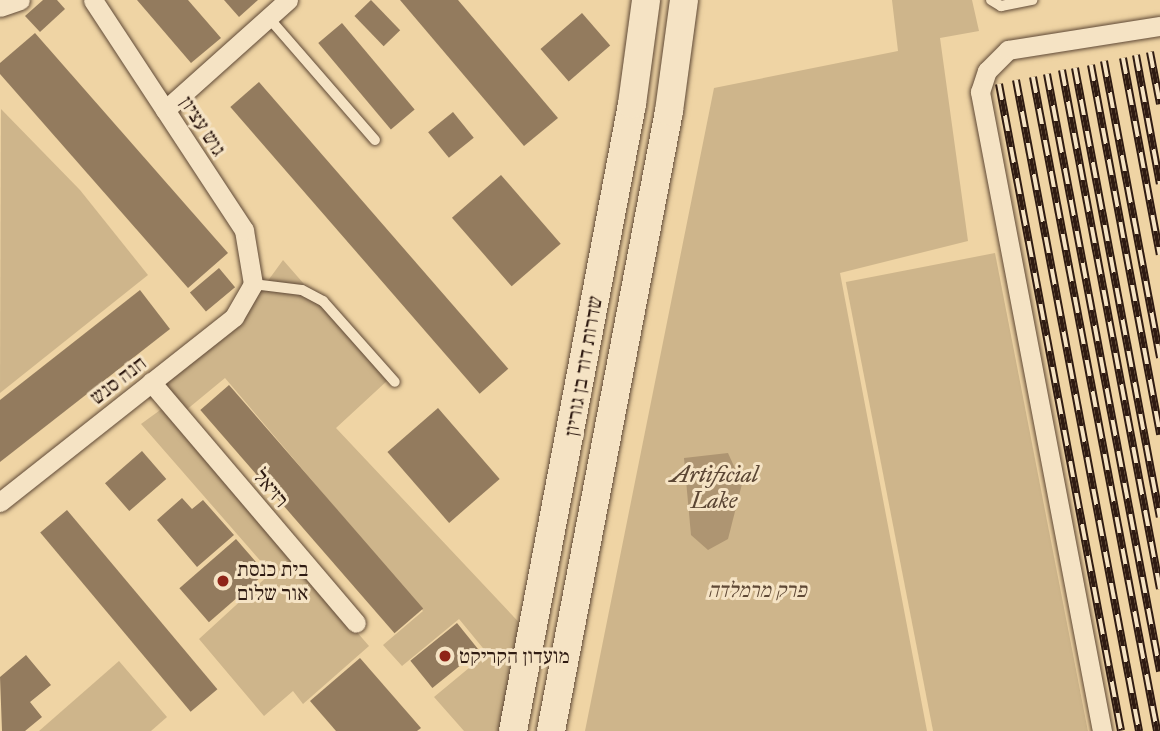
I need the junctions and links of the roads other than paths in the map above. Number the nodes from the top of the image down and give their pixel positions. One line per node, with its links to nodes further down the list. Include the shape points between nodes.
1 (20, 0): 8 (street)
2 (93, 0): 11 (street, גוש עציון)
3 (288, 0): 9 (street)
4 (646, 0): 18 (main road, שדרות דוד בן גוריון, via 632,104)
5 (684, 0): 19 (main road, שדרות דוד בן גוריון, via 669,111)
6 (991, 0): 7 (lane, via 1000,6)
7 (1032, 0)
8 (0, 7)
9 (268, 18): 11 (street); 12 (lane)
10 (1160, 26): 20 (street, via 1008,50 987,71 980,92)
11 (165, 110): 13 (street, גוש עציון, via 244,230)
12 (375, 140)
13 (253, 284): 14 (street, חנה סנש, via 234,317); 15 (lane, via 302,290 323,301)
14 (151, 382): 16 (street, חנה סנש); 17 (street, רזיאל)
15 (395, 382)
16 (0, 502)
17 (356, 623)
18 (513, 731)
19 (551, 731)
20 (1102, 731)

